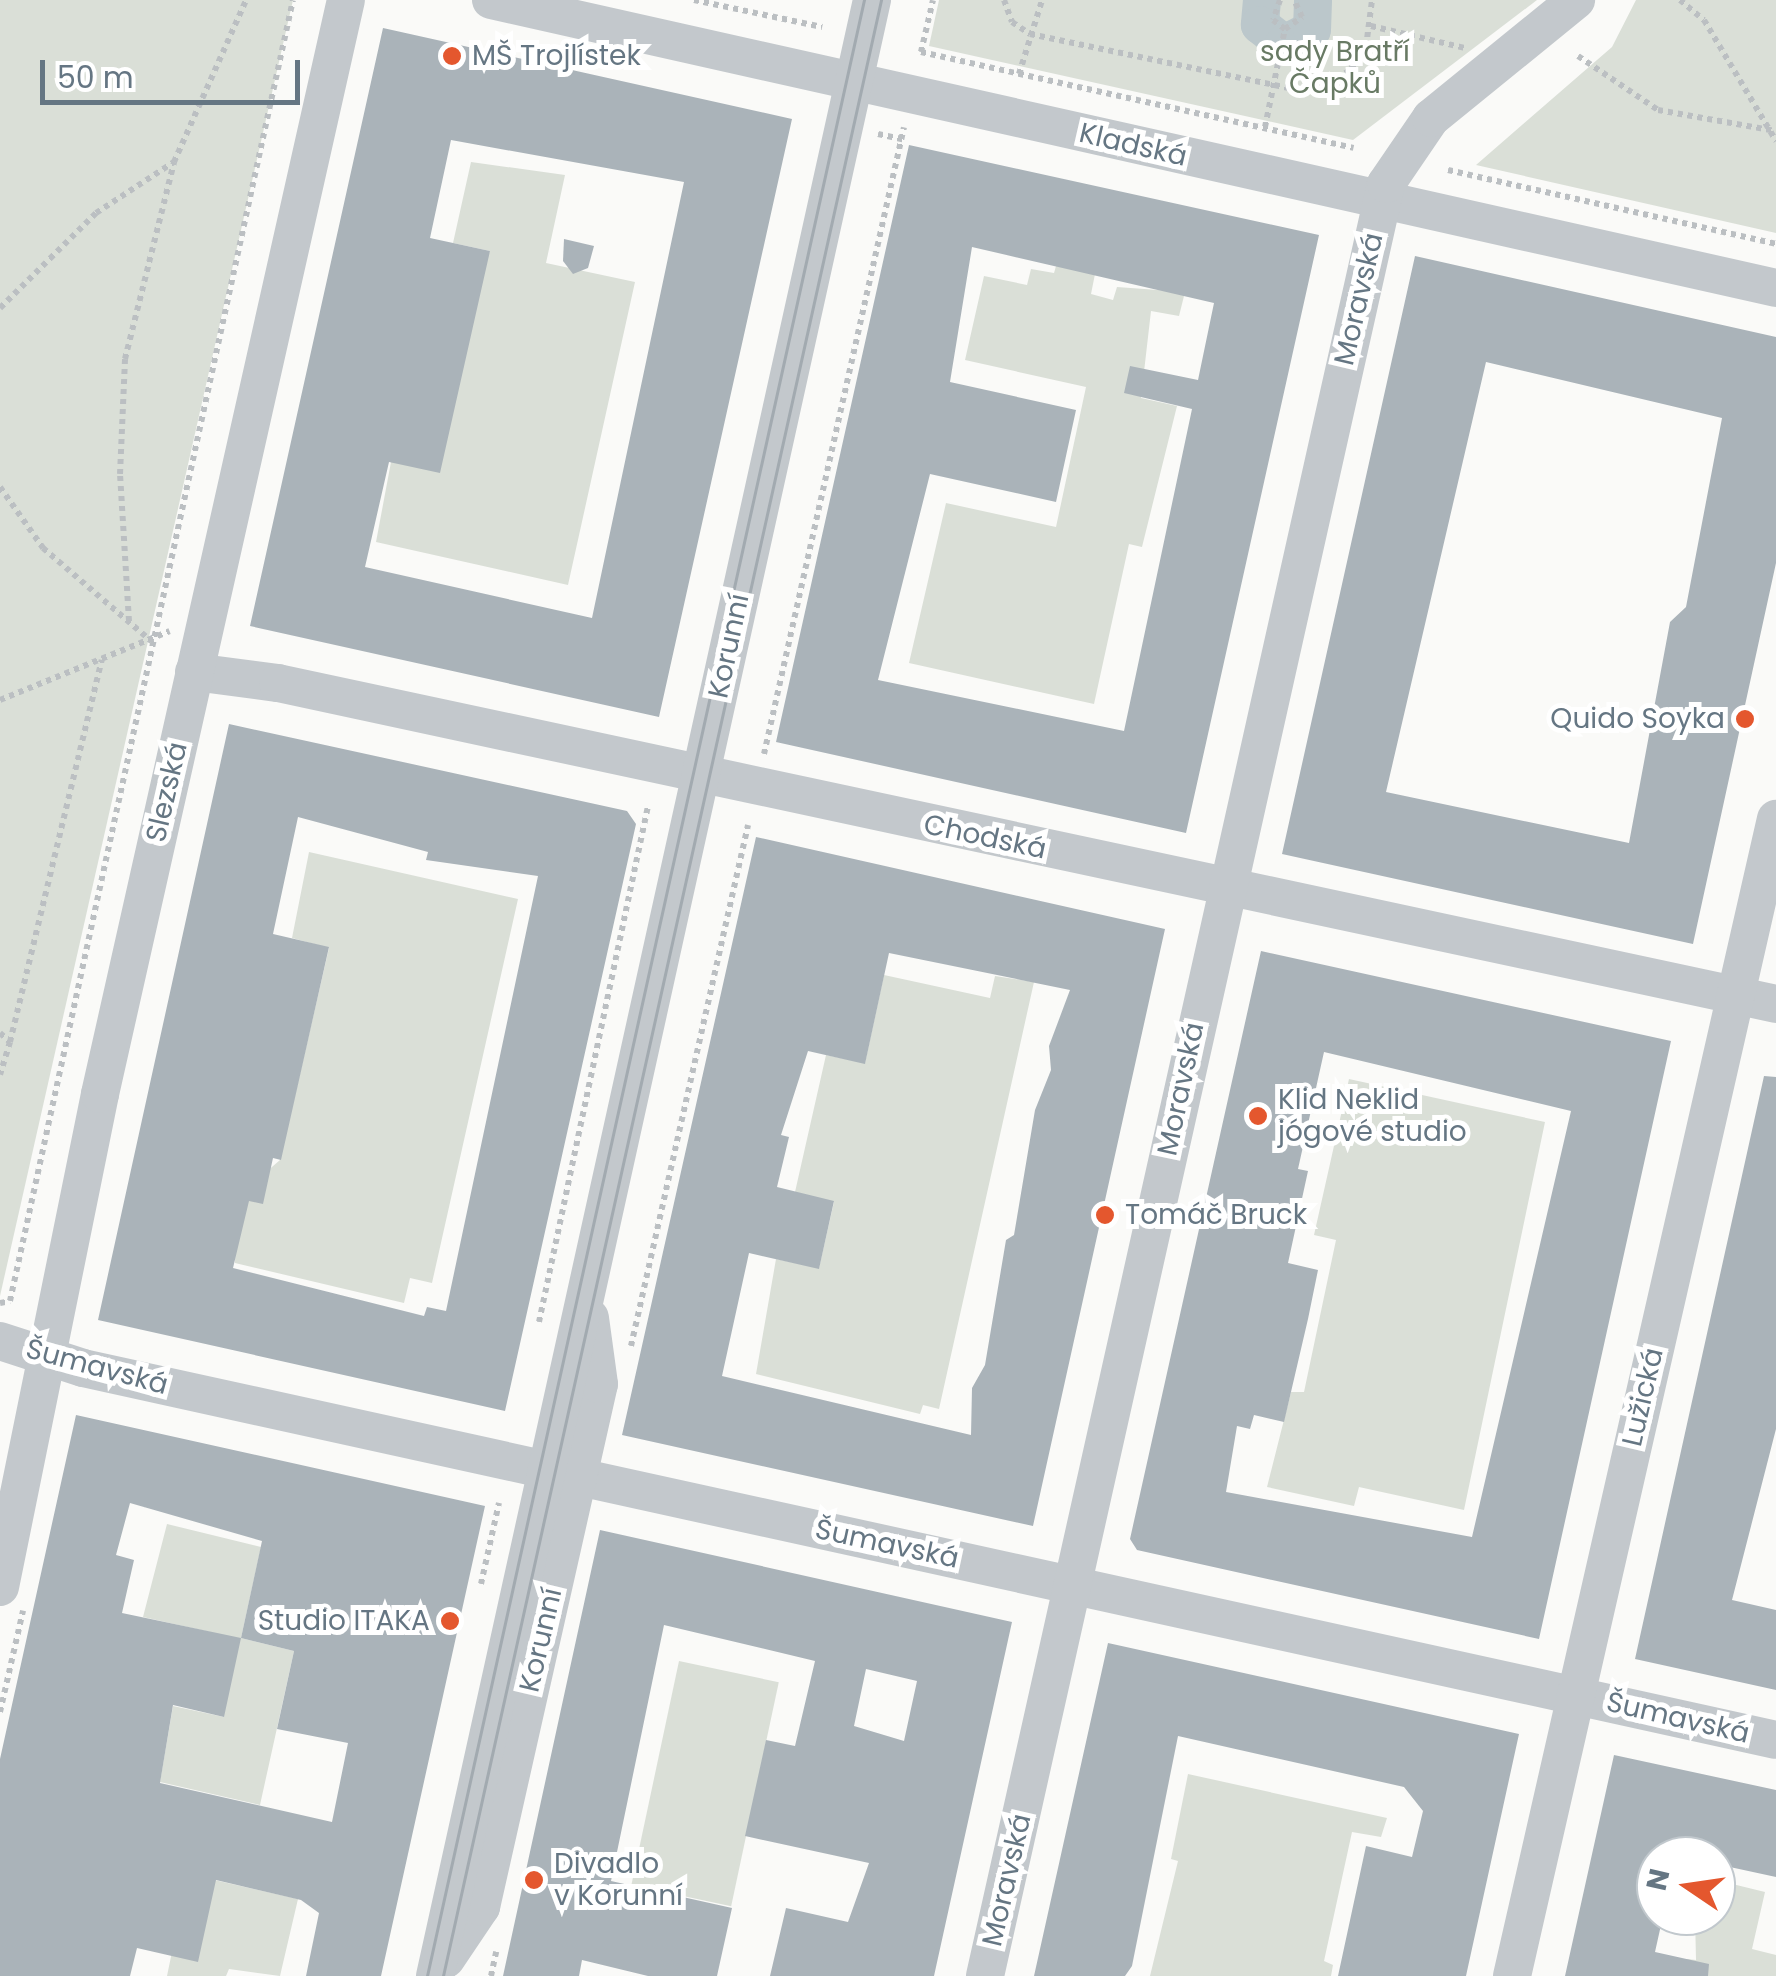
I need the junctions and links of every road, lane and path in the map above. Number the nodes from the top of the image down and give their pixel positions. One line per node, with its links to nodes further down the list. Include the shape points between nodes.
1 (246, 0): 33 (path)
2 (293, 0): 41 (path)
3 (346, 0): 43 (street, Slezská)
4 (491, 0): 24 (street, Kladská)
5 (694, 0): 16 (path)
6 (872, 0): 24 (street, Korunní)
7 (932, 0): 19 (path)
8 (1004, 0): 18 (path, via 1012,22)
9 (1042, 0): 18 (path)
10 (1280, 0): 17 (path, via 1273,20)
11 (1294, 0): 17 (path, via 1302,17)
12 (1372, 0): 15 (path)
13 (1576, 0): 35 (street, via 1409,140)
14 (1680, 0): 28 (path, via 1704,20)
15 (1372, 26): 20 (path); 25 (path, via 1352,69 1329,85)
16 (822, 28)
17 (1286, 30): 25 (path)
18 (1030, 34): 23 (path); 25 (path)
19 (921, 52): 22 (path); 23 (path)
20 (1481, 52)
21 (1578, 56): 28 (path, via 1658,110)
22 (918, 65)
23 (1019, 74): 27 (path)
24 (854, 82): 35 (street, Kladská); 46 (street, Korunní)
25 (1272, 88): 27 (path)
26 (908, 112): 30 (path)
27 (1265, 127): 32 (path)
28 (1772, 131): 31 (path)
29 (877, 134): 30 (path)
30 (902, 139): 45 (path)
31 (1776, 141)
32 (1353, 148)
33 (174, 162): 38 (path, via 96,213); 40 (path, via 125,358 120,474)
34 (1448, 170): 36 (path)
35 (1381, 203): 37 (street, Kladská); 50 (street, Moravská)
36 (1776, 244)
37 (1776, 288)
38 (0, 308)
39 (0, 487): 40 (path, via 43,548)
40 (129, 621): 41 (path)
41 (152, 642): 42 (path); 56 (path, via 10,1301)
42 (102, 660): 44 (path); 54 (path)
43 (194, 672): 46 (street, Chodská, via 278,683); 59 (street, Slezská)
44 (0, 700)
45 (764, 756)
46 (701, 775): 50 (street, Chodská); 61 (street, Korunní, via 586,1291)
47 (648, 806): 57 (path)
48 (1776, 819): 51 (street, Lužická)
49 (748, 825): 60 (path)
50 (1225, 890): 51 (street, Chodská); 62 (street, Moravská)
51 (1736, 995): 52 (street, Chodská); 64 (street, Lužická)
52 (1776, 1004)
53 (0, 1033): 54 (path)
54 (10, 1042): 55 (path)
55 (0, 1074)
56 (0, 1303)
57 (537, 1332)
58 (0, 1341): 59 (street, Šumavská)
59 (44, 1352): 61 (street, Šumavská, via 83,1368); 63 (street, Slezská)
60 (628, 1360)
61 (562, 1473): 62 (street, Šumavská); 66 (street, Korunní)
62 (1073, 1584): 64 (street, Šumavská); 67 (street, Moravská)
63 (0, 1587)
64 (1574, 1695): 65 (street, Šumavská); 68 (street, Lužická)
65 (1776, 1740)
66 (435, 1976)
67 (985, 1976)
68 (1512, 1976)

